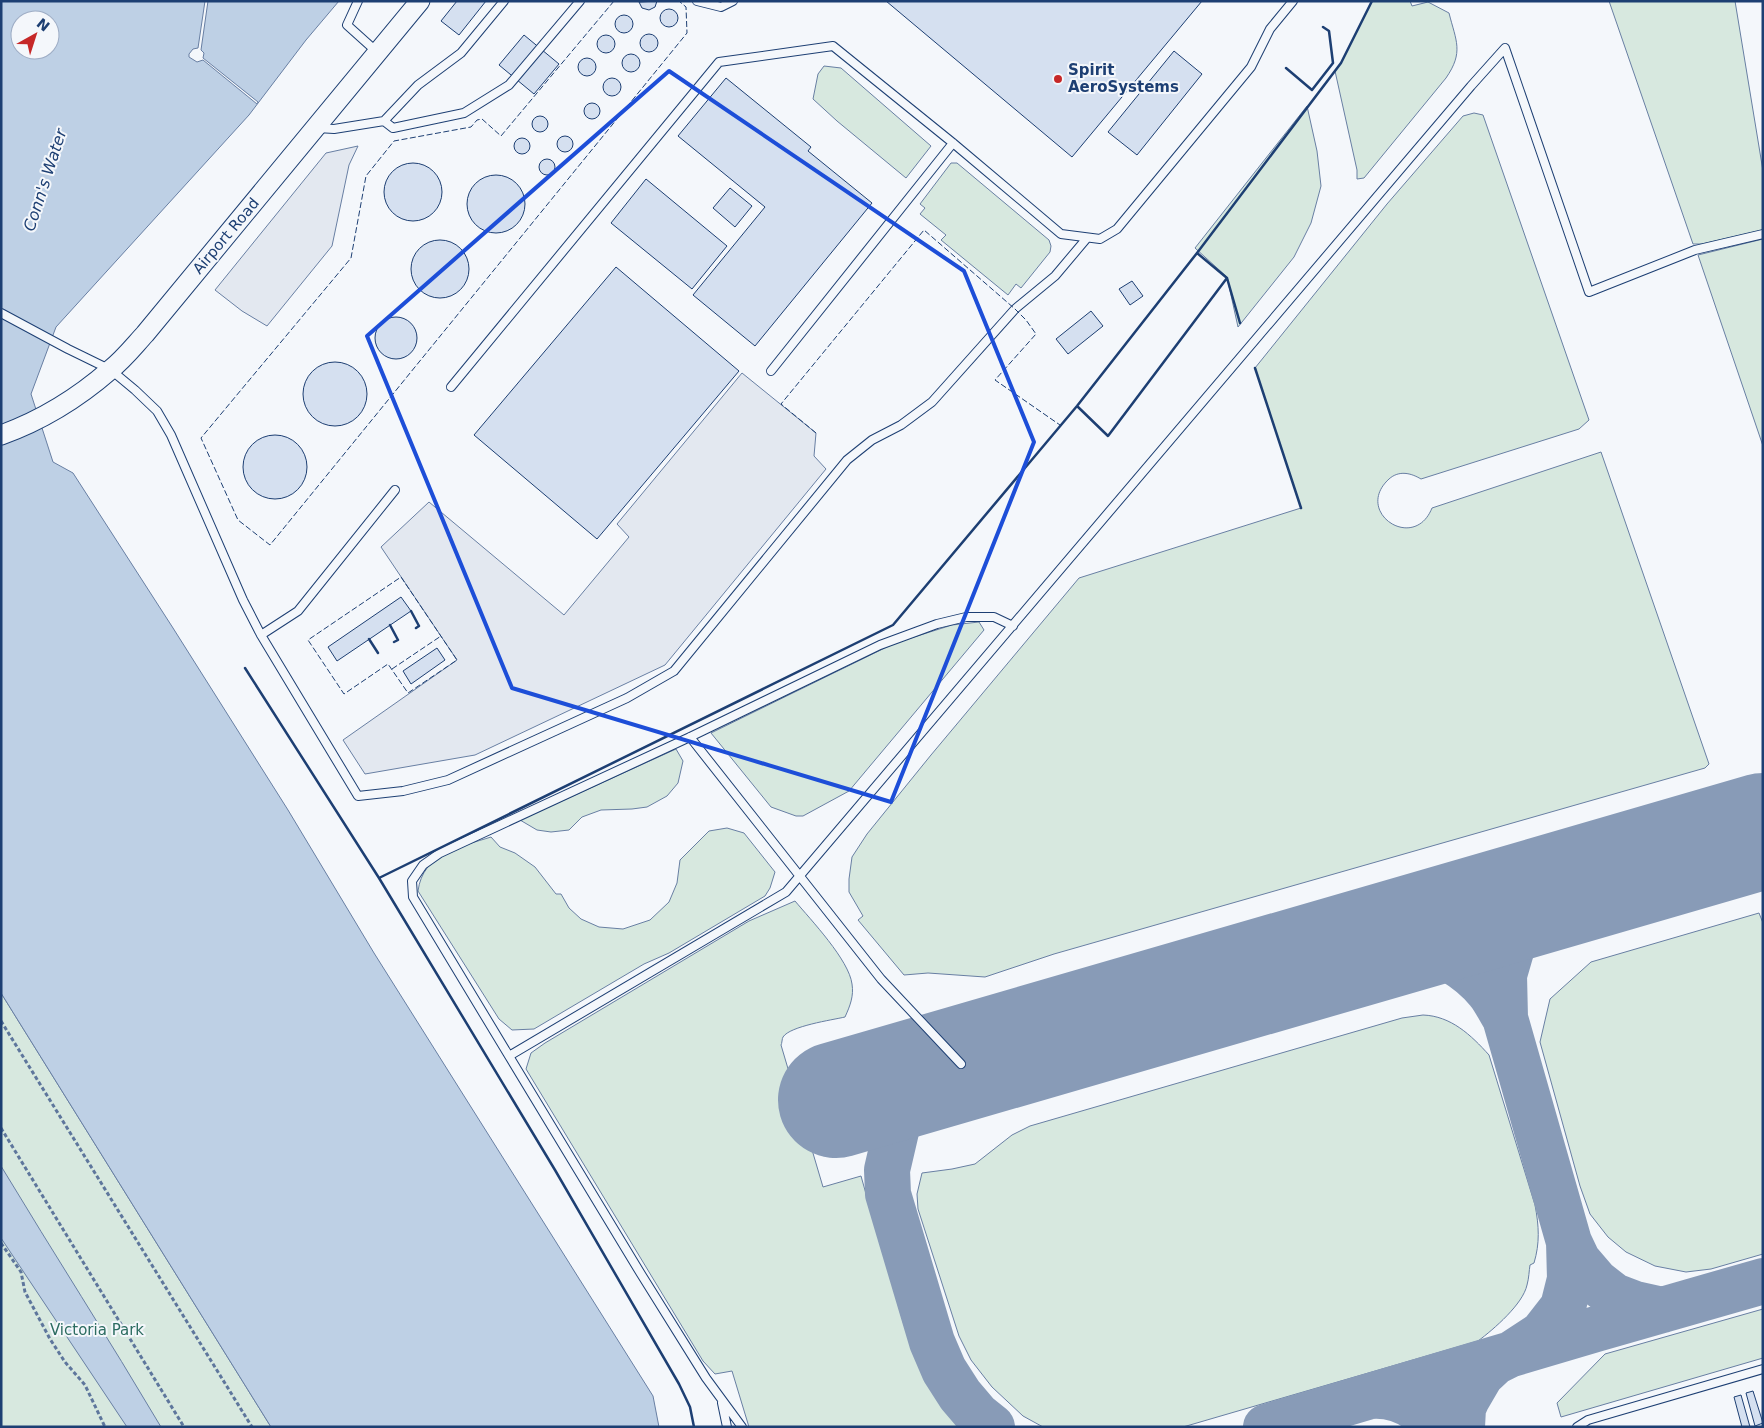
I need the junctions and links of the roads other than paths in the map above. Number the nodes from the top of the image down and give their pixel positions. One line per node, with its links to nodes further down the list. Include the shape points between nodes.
1 (358, 1): 8 (lane, via 347,25)
2 (420, 1): 8 (street, Airport Road)
3 (504, 1): 9 (lane, via 461,54 418,85)
4 (580, 1): 9 (lane, via 509,84 464,113 393,128)
5 (697, 1): 6 (lane, via 721,7)
6 (733, 1)
7 (1293, 1): 13 (lane, via 1270,29 1251,67 1117,229 1100,239)
8 (377, 52): 10 (street, Airport Road)
9 (384, 121): 10 (lane, via 334,129)
10 (315, 128): 15 (street, Airport Road, via 145,334)
11 (953, 143): 13 (lane, via 1061,234); 16 (lane); 17 (lane, via 833,46 719,62)
12 (1763, 234): 20 (lane, via 1695,250 1589,292 1505,48)
13 (1086, 238): 21 (lane, via 1055,276 1015,308 932,402 847,460 674,671 627,698 448,780 403,791 358,796)
14 (1, 313): 15 (lane)
15 (111, 370): 18 (street, Airport Road, via 82,392); 21 (lane, via 157,411 171,435)
16 (771, 372)
17 (451, 387)
18 (1, 435)
19 (395, 490): 21 (lane, via 298,611)
20 (1013, 626): 22 (lane, via 994,617 966,617 937,624 880,645); 23 (lane)
21 (261, 635)
22 (690, 737): 23 (lane); 24 (lane, via 440,853 423,865 412,881 413,897)
23 (800, 875): 24 (lane, via 786,892); 25 (lane, via 881,979)
24 (510, 1056): 27 (lane, via 641,1274)
25 (961, 1064)
26 (1763, 1369): 30 (lane, via 1588,1420)
27 (722, 1401): 28 (lane); 29 (lane)
28 (727, 1427)
29 (742, 1427)
30 (1577, 1427)

